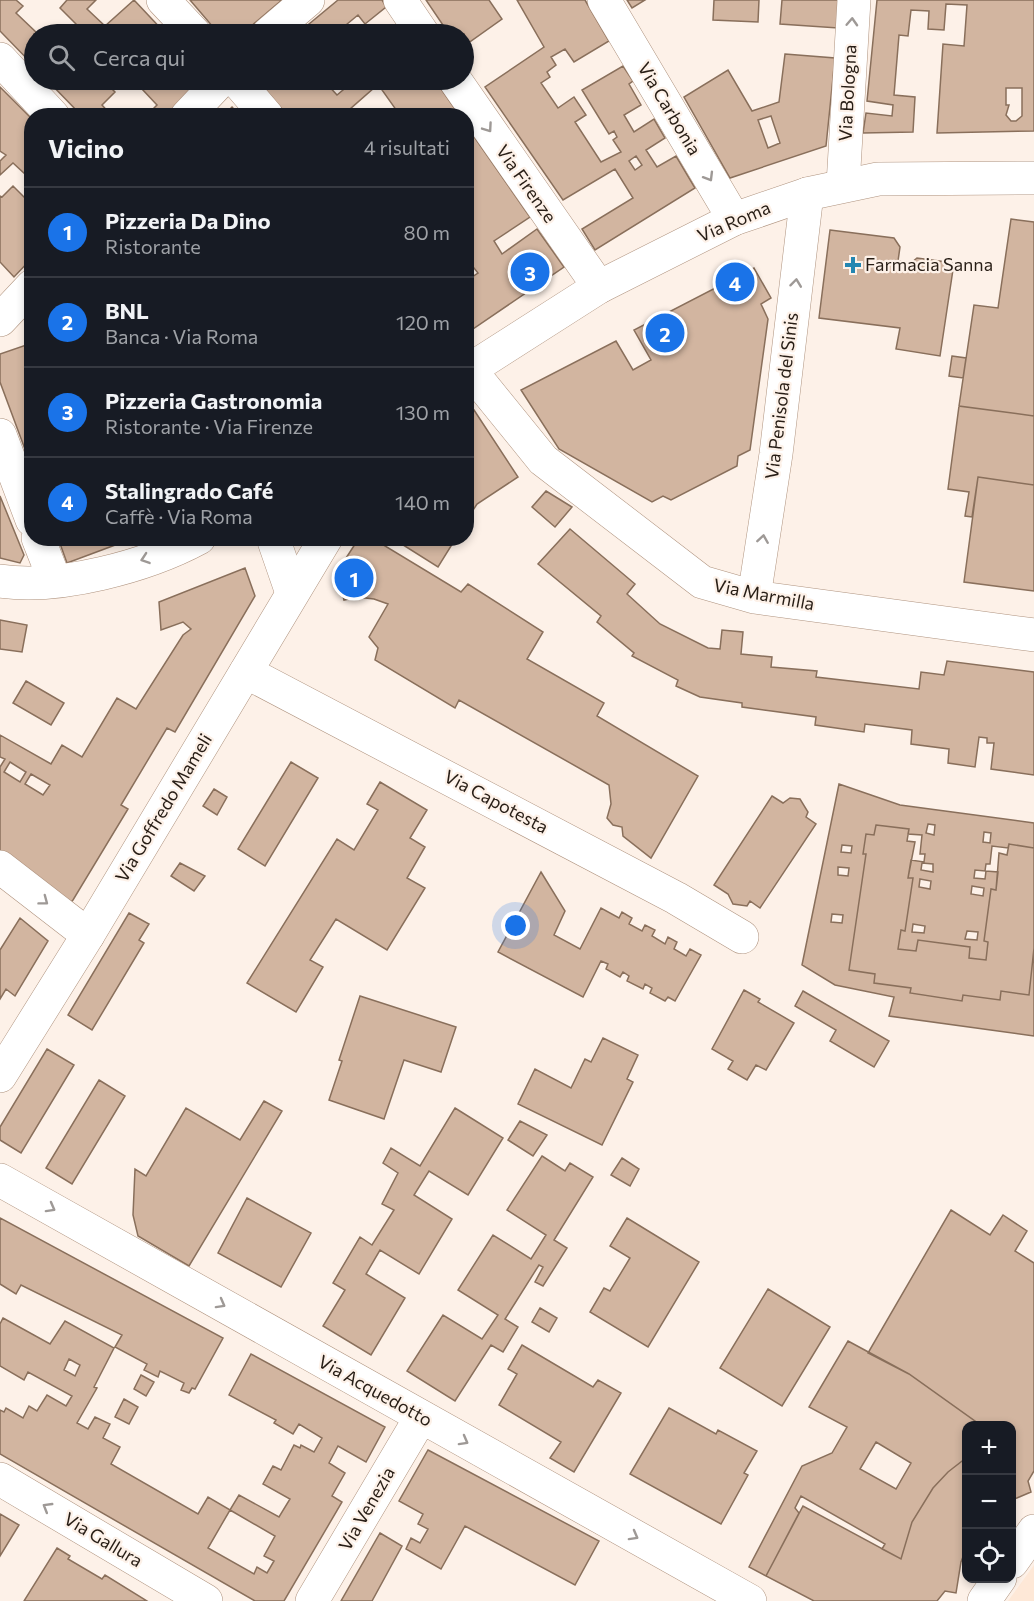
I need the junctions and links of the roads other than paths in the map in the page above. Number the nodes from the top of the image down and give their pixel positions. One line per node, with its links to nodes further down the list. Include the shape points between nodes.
1 (163, 0): 6 (street)
2 (308, 0): 7 (street)
3 (400, 0): 8 (street)
4 (604, 0): 23 (street, Via Carbonia, one-way to 23)
5 (854, 0): 21 (street, Via Bologna, one-way to 5)
6 (186, 24)
7 (280, 24)
8 (416, 24)
9 (0, 59): 10 (street)
10 (24, 85)
11 (29, 90): 15 (street)
12 (212, 90): 16 (street)
13 (245, 90): 17 (street)
14 (461, 90): 18 (street, Via Firenze, one-way to 18)
15 (46, 108)
16 (195, 108)
17 (260, 108)
18 (474, 108)
19 (474, 109): 24 (street, Via Firenze, one-way to 24)
20 (1034, 178): 21 (street, Via Roma, via 878,179)
21 (843, 185): 22 (street, Via Roma)
22 (807, 194): 23 (street, Via Roma); 36 (street, Via Penisola del Sinis, one-way to 22, via 776,454)
23 (734, 219): 24 (street, Via Roma)
24 (599, 287): 25 (street, Via Roma)
25 (474, 364)
26 (474, 375): 36 (street, Via Marmilla, via 543,460 702,582)
27 (0, 435): 28 (street)
28 (24, 499)
29 (41, 546): 34 (street)
30 (178, 546): 34 (street, one-way to 34, via 86,578)
31 (276, 546): 35 (street)
32 (321, 546): 35 (street, Via Goffredo Mameli)
33 (0, 581): 34 (street)
34 (55, 581)
35 (292, 593): 38 (street, Via Goffredo Mameli)
36 (754, 597): 37 (street, Via Marmilla)
37 (1034, 635)
38 (246, 672): 40 (street, Via Goffredo Mameli); 41 (street, Via Capotesta, via 676,897)
39 (0, 867): 40 (street, one-way to 40)
40 (88, 935): 42 (street, Via Goffredo Mameli)
41 (742, 937)
42 (0, 1076)
43 (0, 1180): 44 (street, Via Acquedotto, one-way to 44)
44 (421, 1417): 50 (street, Via Venezia); 51 (street, Via Acquedotto, one-way to 51)
45 (0, 1479): 49 (street, Via Gallura, one-way to 45)
46 (1034, 1531): 47 (street)
47 (1016, 1555)
48 (997, 1583): 52 (street)
49 (206, 1601)
50 (312, 1601)
51 (750, 1601)
52 (984, 1601)

